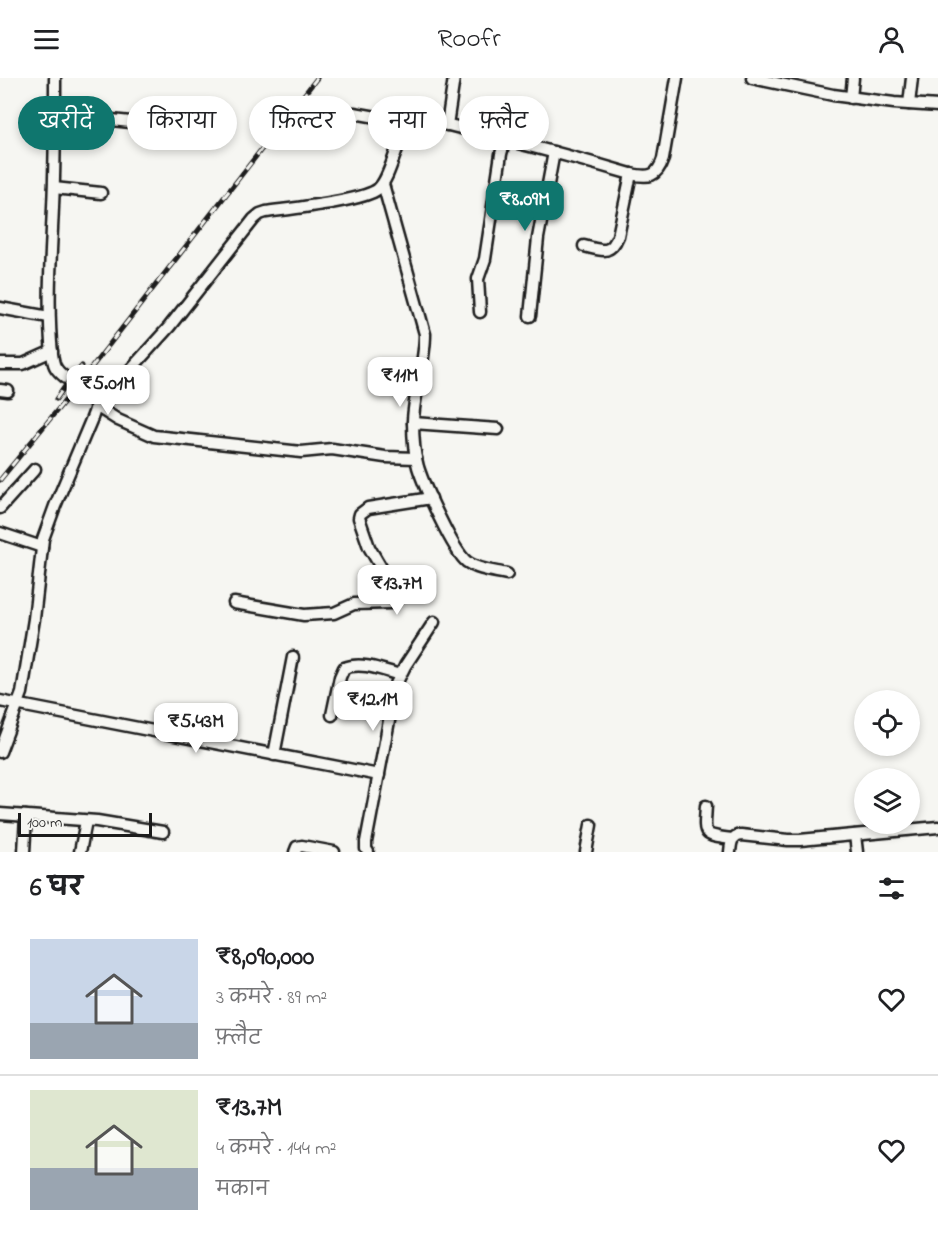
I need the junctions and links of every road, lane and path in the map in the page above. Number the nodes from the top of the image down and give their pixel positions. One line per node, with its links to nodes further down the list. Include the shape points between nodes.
1 (55, 78): 7 (street)
2 (454, 78): 11 (street)
3 (677, 78): 18 (street, via 660,167 650,175)
4 (752, 78): 8 (street)
5 (853, 78): 8 (street)
6 (912, 78): 9 (street)
7 (55, 96)
8 (851, 98): 9 (street)
9 (909, 104): 10 (street)
10 (938, 106)
11 (447, 125): 12 (street)
12 (459, 128)
13 (55, 150): 20 (street)
14 (397, 150): 19 (street)
15 (502, 150): 24 (street, via 485,259 478,279)
16 (546, 150): 17 (street)
17 (554, 152): 18 (street); 25 (street, via 538,238)
18 (631, 174): 22 (street, via 614,245 607,250)
19 (383, 184): 29 (street, via 367,195 260,214 131,369 116,393); 30 (street, via 425,334)
20 (54, 188): 21 (street); 26 (street)
21 (101, 193)
22 (584, 246)
23 (0, 308): 26 (street)
24 (480, 312)
25 (530, 316)
26 (49, 317): 27 (street)
27 (52, 351): 28 (street, via 24,364); 29 (street, via 55,367)
28 (0, 364)
29 (96, 406): 32 (street, via 154,436 301,452 332,449); 37 (street)
30 (413, 423): 31 (street); 32 (street)
31 (498, 429)
32 (416, 458): 34 (street)
33 (35, 469): 35 (street)
34 (431, 498): 38 (street, via 462,556 480,568); 39 (street, via 368,508 360,514 369,547 396,593 394,602 354,604 334,613 304,615)
35 (0, 508)
36 (0, 533): 37 (street)
37 (42, 547): 44 (street)
38 (507, 574)
39 (234, 603)
40 (434, 622): 42 (street)
41 (293, 657): 47 (street)
42 (400, 675): 45 (street, via 366,666 344,668); 48 (street)
43 (0, 701): 44 (street)
44 (18, 705): 46 (street); 47 (street)
45 (332, 715)
46 (0, 752)
47 (274, 755): 48 (street)
48 (379, 775): 62 (street, via 366,842)
49 (706, 806): 57 (street, via 706,833)
50 (0, 814): 51 (street)
51 (26, 816): 52 (street); 58 (street)
52 (86, 820): 55 (street); 59 (street)
53 (591, 825): 63 (street)
54 (938, 827): 56 (street)
55 (163, 832)
56 (855, 835): 57 (street, via 788,840 741,835); 65 (street)
57 (732, 839): 64 (street)
58 (24, 852)
59 (80, 852)
60 (295, 852): 61 (street, via 302,846)
61 (334, 852)
62 (368, 852)
63 (586, 852)
64 (730, 852)
65 (857, 852)

